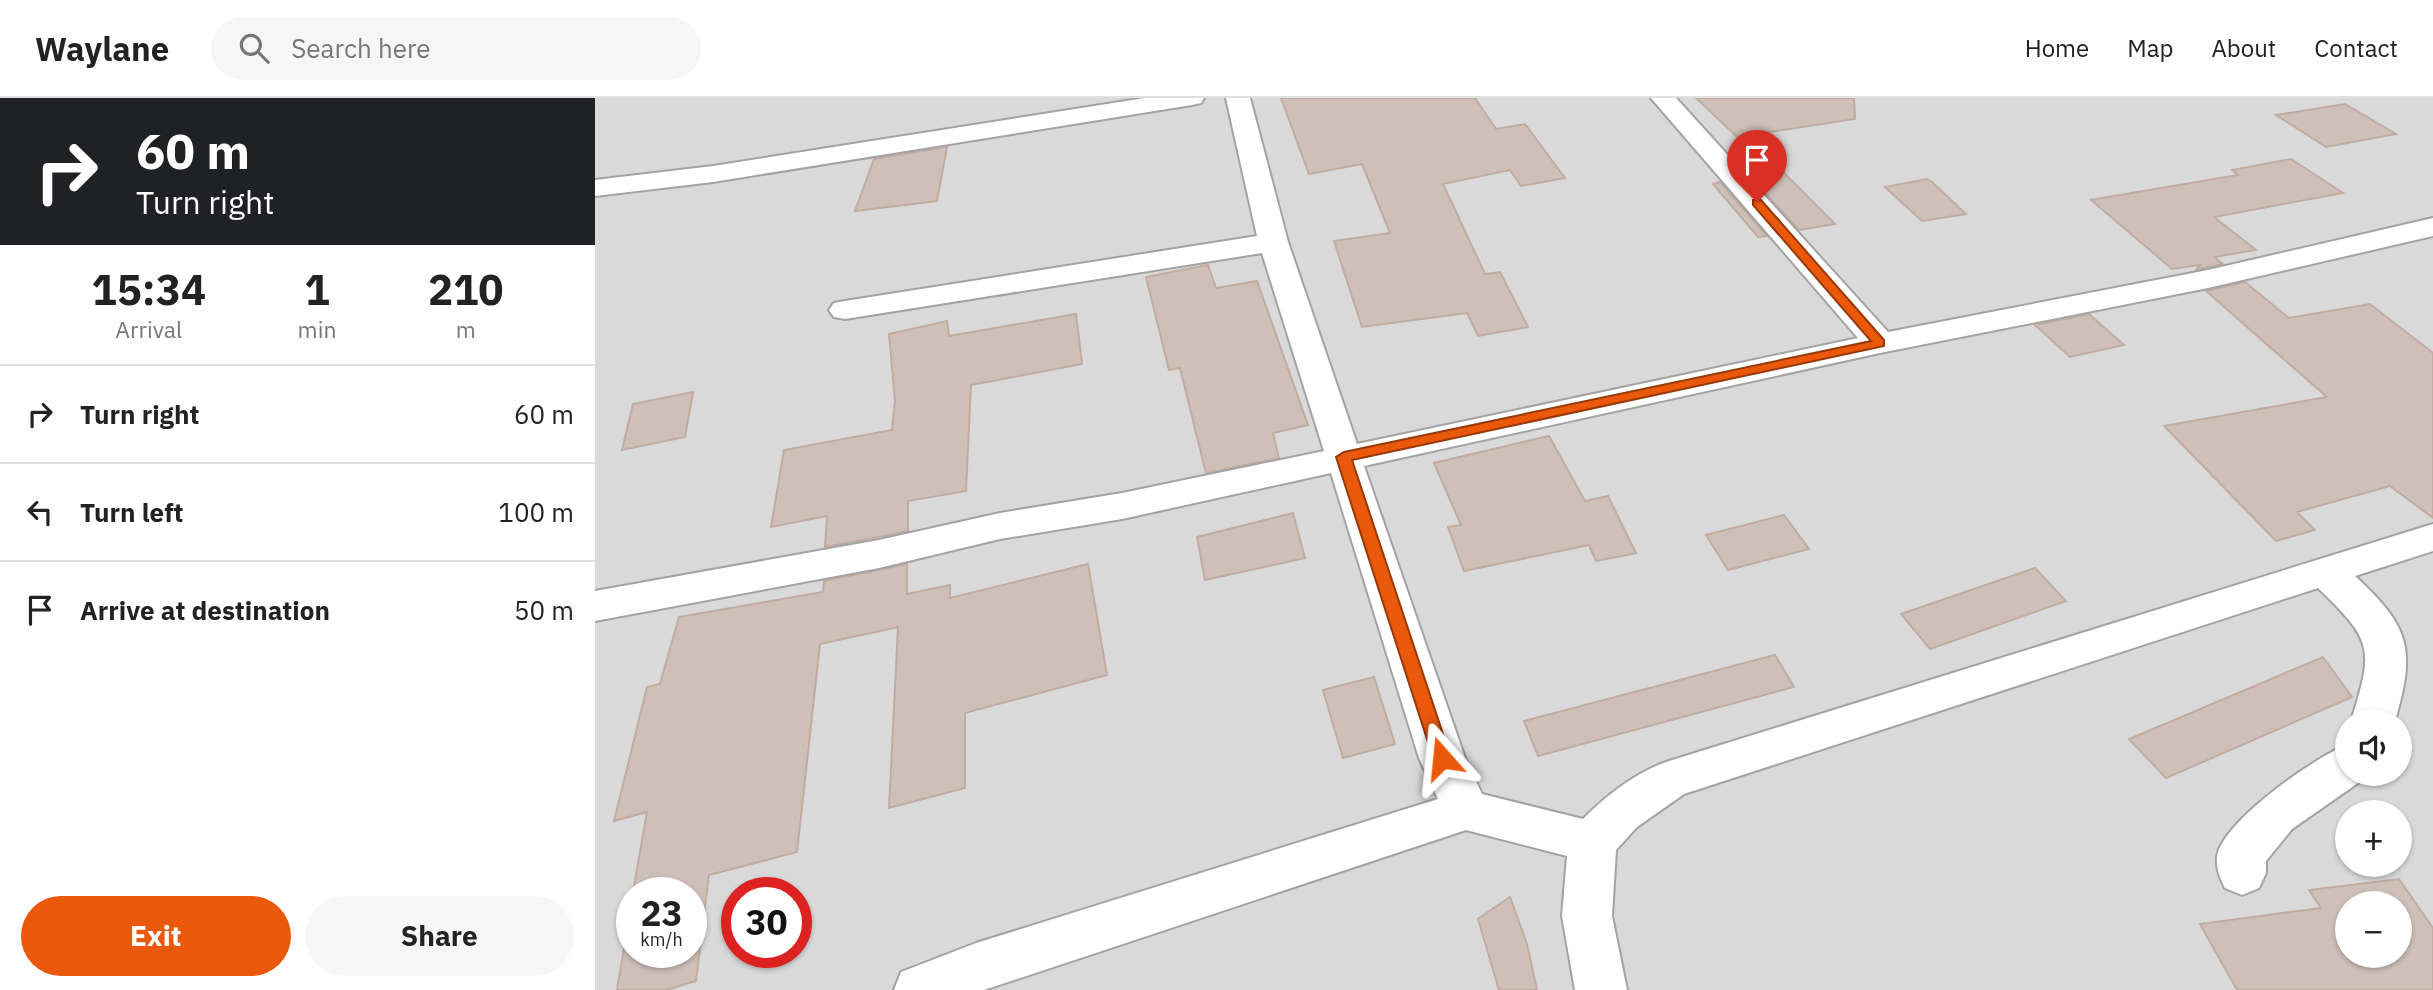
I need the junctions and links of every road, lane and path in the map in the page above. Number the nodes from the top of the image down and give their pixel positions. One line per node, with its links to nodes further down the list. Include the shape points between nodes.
1 (1192, 98): 4 (street, via 713,174)
2 (1238, 98): 6 (street)
3 (1663, 98): 8 (street)
4 (595, 188)
5 (2433, 226): 8 (street, via 2208,279)
6 (1273, 242): 7 (street); 9 (street)
7 (845, 310)
8 (1880, 343): 9 (street)
9 (1344, 457): 12 (street, via 1122,506); 15 (street, via 1442,758)
10 (2433, 537): 11 (street)
11 (2324, 571): 13 (street, via 2372,616 2385,639 2389,661); 16 (street, via 1669,780 1619,813)
12 (595, 606)
13 (2376, 709)
14 (2335, 774): 17 (street, via 2275,815 2241,855)
15 (1466, 810): 16 (street); 18 (street)
16 (1592, 842): 20 (street, via 1587,916)
17 (2242, 873)
18 (974, 979): 19 (street)
19 (920, 990)
20 (1601, 990)

